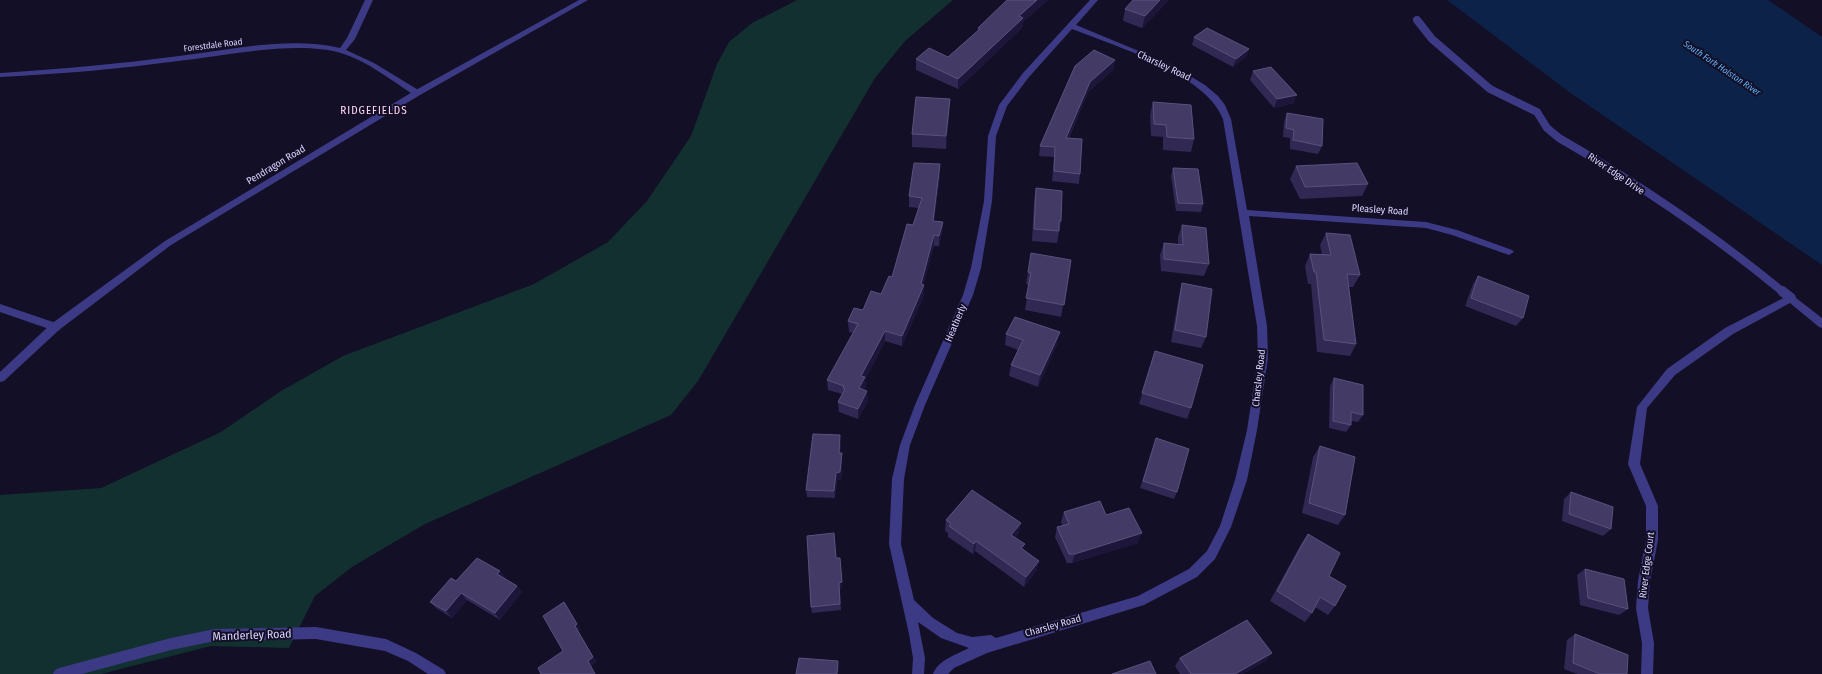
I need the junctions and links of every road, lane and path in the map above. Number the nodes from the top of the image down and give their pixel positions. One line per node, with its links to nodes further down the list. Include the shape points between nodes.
1 (369, 0): 6 (street, via 351,39)
2 (584, 0): 8 (street, Pendragon Road)
3 (1094, 0): 5 (street, Heatherly)
4 (1417, 20): 11 (lane, River Edge Drive, via 1432,39 1490,89 1537,112 1547,128 1559,138 1588,154 1674,212)
5 (1072, 26): 9 (street, Charsley Road, via 1180,72 1217,99 1227,119); 16 (street, Heatherly, via 1012,92 1003,105 992,136 988,200 976,268 955,327 920,405 905,446 898,479 895,544)
6 (342, 50): 7 (street, Forestdale Road, via 310,46 282,48 86,69); 8 (street, Forestdale Road)
7 (0, 75)
8 (417, 93): 14 (street, Pendragon Road, via 168,243)
9 (1244, 213): 10 (street, Pleasley Road, via 1426,225 1454,232); 17 (street, Charsley Road, via 1262,326 1263,358 1241,480 1225,526 1211,555 1193,573 1140,601)
10 (1509, 252)
11 (1791, 298): 13 (street, River Edge Drive); 22 (street, River Edge Court, via 1729,331 1671,372 1642,407 1634,464 1652,506 1652,540 1642,608 1648,643)
12 (0, 308): 14 (street)
13 (1822, 324)
14 (55, 327): 15 (street, Pendragon Road)
15 (0, 378)
16 (907, 602): 17 (street, via 921,617 955,638 972,643); 20 (street, Heatherly, via 919,658)
17 (1015, 638): 21 (street, via 984,647 950,664)
18 (59, 674): 19 (street, Manderley Road, via 214,635 316,633 386,645)
19 (440, 674)
20 (918, 674)
21 (939, 674)
22 (1647, 674)

